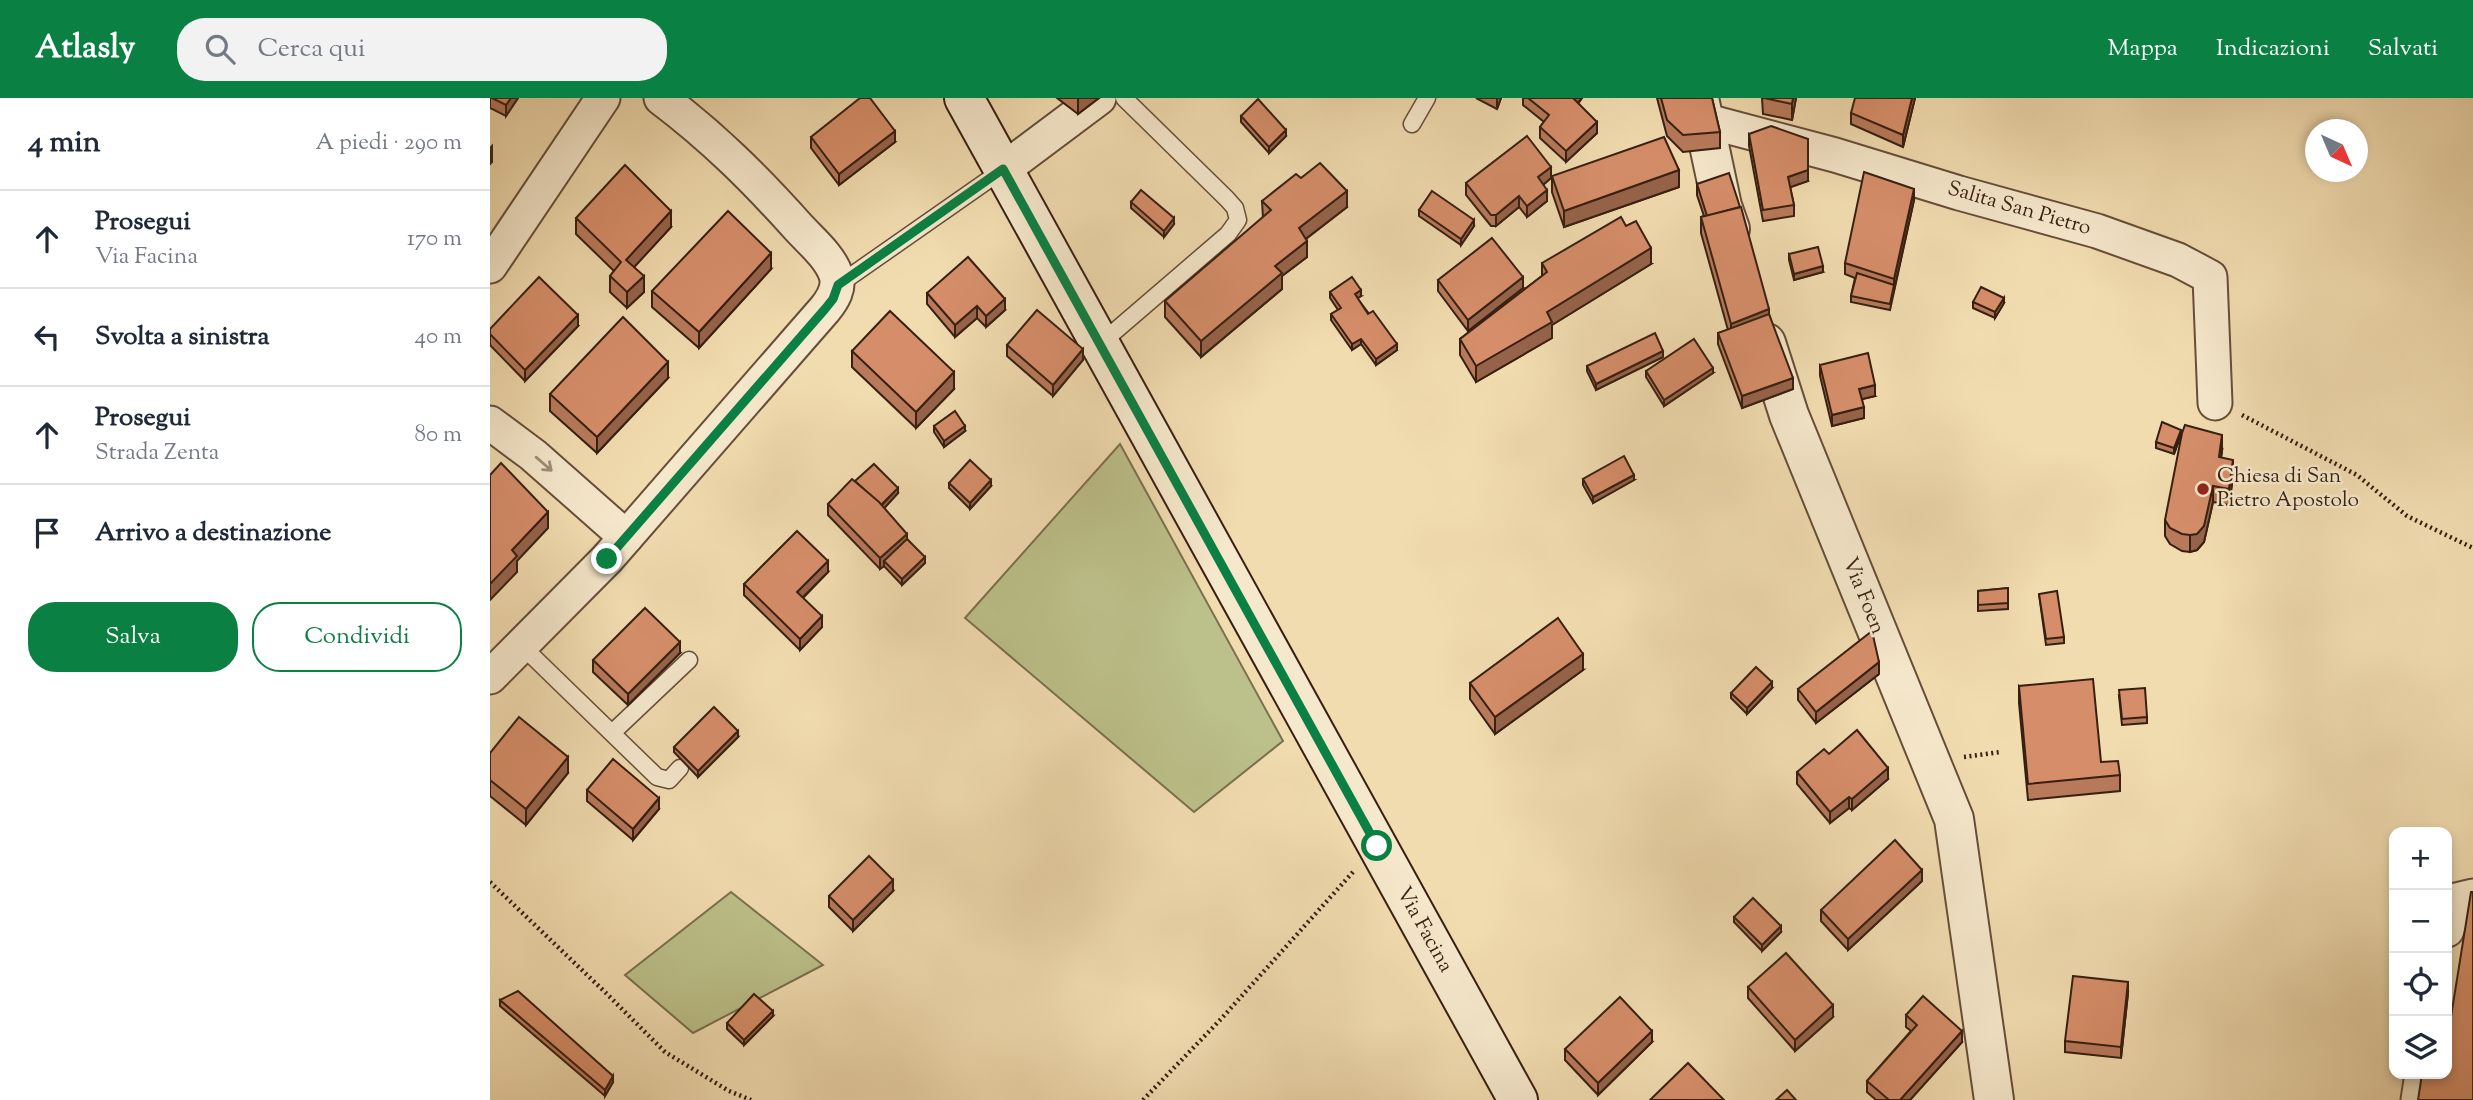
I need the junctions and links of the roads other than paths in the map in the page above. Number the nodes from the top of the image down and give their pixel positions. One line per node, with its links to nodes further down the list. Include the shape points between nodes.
1 (603, 98): 11 (street)
2 (661, 98): 12 (street, via 746,170 826,258)
3 (964, 98): 9 (main road, Via Facina)
4 (1099, 98): 9 (street)
5 (1124, 98): 14 (lane, via 1227,199 1238,220 1228,234)
6 (1427, 98): 8 (lane)
7 (1701, 109): 10 (main road); 15 (street, Salita San Pietro, via 1835,155 2096,231 2178,260 2210,277)
8 (1412, 124)
9 (1003, 169): 12 (lane); 14 (main road, Via Facina)
10 (1739, 258)
11 (490, 266)
12 (838, 285): 17 (street, via 825,309)
13 (1756, 310): 27 (main road, Via Foen, via 1788,415 1954,819)
14 (1100, 344): 26 (main road, Via Facina)
15 (2215, 403)
16 (490, 423): 17 (street, one-way to 17)
17 (626, 537): 18 (street)
18 (521, 645): 20 (street); 21 (lane)
19 (688, 660): 21 (lane)
20 (490, 677)
21 (612, 733): 22 (lane, via 657,777 669,780)
22 (680, 768)
23 (2473, 896): 24 (street, via 2456,901)
24 (2452, 914)
25 (2421, 1079): 28 (street)
26 (1518, 1100)
27 (1994, 1100)
28 (2417, 1100)

